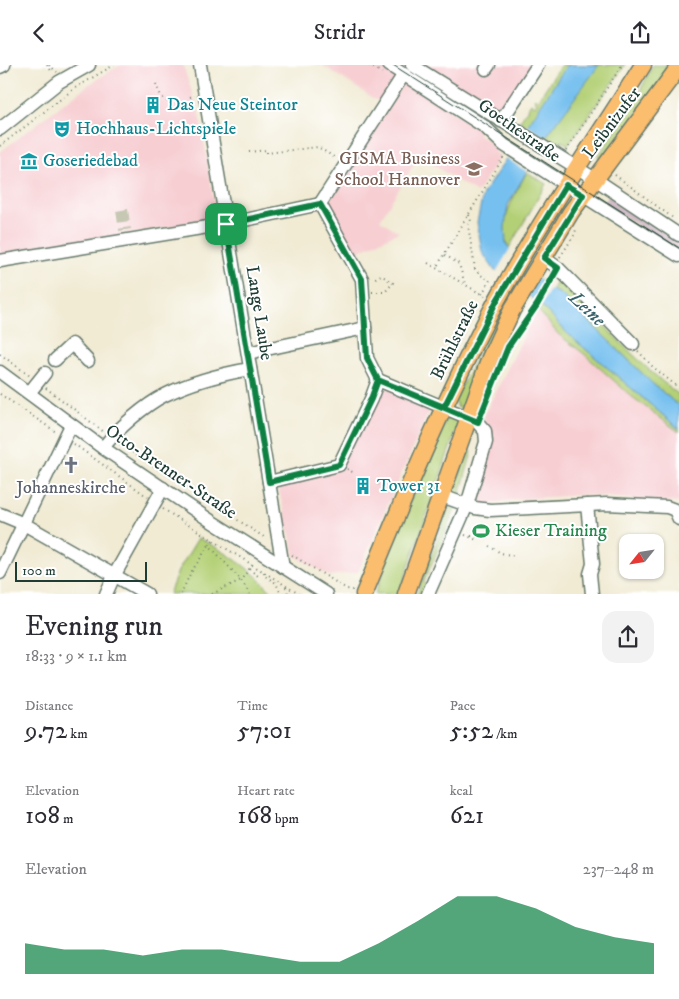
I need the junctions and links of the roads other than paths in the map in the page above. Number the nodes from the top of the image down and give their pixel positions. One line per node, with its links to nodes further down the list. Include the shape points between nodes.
1 (89, 65): 7 (street)
2 (200, 65): 16 (street, Lange Laube)
3 (390, 65): 8 (street, Goethestraße)
4 (538, 65): 9 (street)
5 (643, 65): 11 (main road, Leibnizufer)
6 (679, 67): 12 (main road, Leibnizufer)
7 (71, 68): 10 (street)
8 (408, 70): 9 (street, Goethestraße); 13 (street, Goethestraße, via 485,127 501,150); 15 (street)
9 (501, 121): 11 (street, Goethestraße)
10 (0, 129)
11 (577, 169): 12 (street, Goethestraße); 13 (main road, Brühlstraße)
12 (595, 179): 14 (main road); 17 (street, Goethestraße)
13 (566, 185): 14 (street, Goethestraße); 31 (main road, Brühlstraße, via 504,287 489,298)
14 (583, 195): 18 (street, Goethestraße); 20 (main road)
15 (320, 204): 16 (street); 21 (street, via 362,279)
16 (226, 224): 19 (street, via 126,235); 23 (street, Lange Laube)
17 (679, 235)
18 (679, 256)
19 (0, 261)
20 (541, 263): 22 (street); 32 (main road, via 497,341)
21 (365, 328): 23 (street); 29 (street, via 367,358)
22 (633, 344)
23 (248, 353): 26 (street, Lange Laube)
24 (55, 360): 25 (street, via 72,344)
25 (88, 361)
26 (250, 369): 34 (street, via 164,396 111,437); 35 (street, Lange Laube)
27 (0, 372): 30 (street, Otto-Brenner-Straße)
28 (42, 378): 30 (street)
29 (378, 380): 31 (street); 35 (street, via 339,465)
30 (29, 393): 33 (street, Otto-Brenner-Straße)
31 (444, 407): 32 (street); 46 (main road, Brühlstraße)
32 (469, 418): 37 (main road); 38 (street, via 478,422 485,431 486,442)
33 (71, 425): 34 (street, Otto-Brenner-Straße); 42 (street)
34 (103, 448): 36 (street, Otto-Brenner-Straße)
35 (269, 482): 43 (street, Lange Laube)
36 (163, 488): 43 (street, Otto-Brenner-Straße); 45 (street)
37 (442, 496): 38 (street); 50 (main road)
38 (467, 505): 39 (street, via 490,510); 51 (street)
39 (587, 505): 41 (street, via 667,507 675,510); 52 (street, via 593,564 590,574)
40 (0, 514): 42 (street)
41 (679, 519)
42 (24, 524): 44 (street); 45 (street)
43 (283, 567): 49 (street, Otto-Brenner-Straße)
44 (0, 573)
45 (114, 576): 47 (street); 48 (street)
46 (359, 592)
47 (106, 594)
48 (147, 594)
49 (326, 594)
50 (406, 594)
51 (428, 594)
52 (592, 594)

